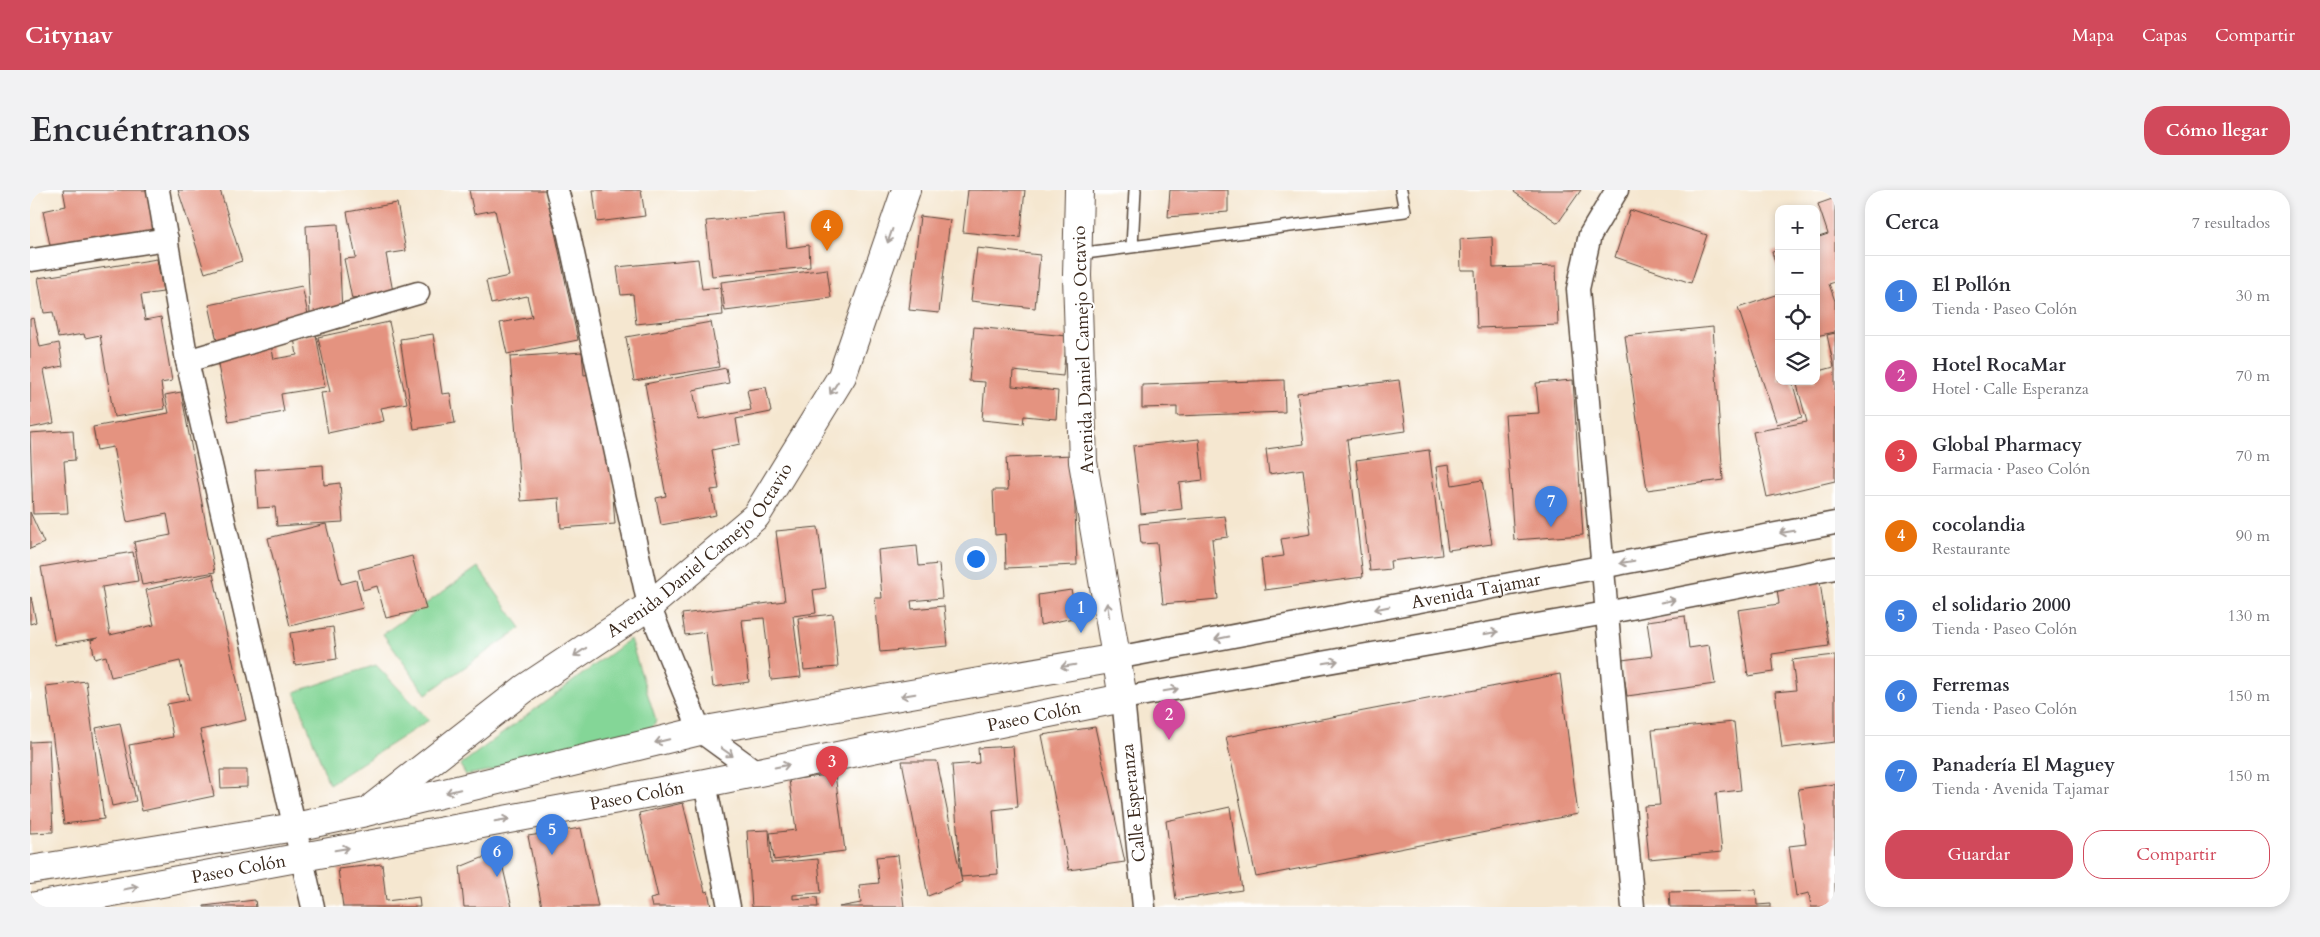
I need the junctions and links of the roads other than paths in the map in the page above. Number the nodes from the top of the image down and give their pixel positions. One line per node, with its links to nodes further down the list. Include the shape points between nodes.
1 (158, 190): 8 (street)
2 (557, 190): 17 (street)
3 (906, 190): 17 (main road, Avenida Daniel Camejo Octavio, one-way to 17, via 842,376 761,508 756,516)
4 (1079, 190): 10 (main road, Avenida Daniel Camejo Octavio)
5 (1136, 190): 9 (lane)
6 (1401, 190): 9 (lane, via 1405,212)
7 (1617, 190): 15 (street, via 1590,235 1578,288)
8 (167, 238): 11 (street); 13 (street)
9 (1132, 247): 10 (lane)
10 (1078, 254): 19 (main road, Avenida Daniel Camejo Octavio, one-way to 10, via 1084,462)
11 (32, 260)
12 (418, 293): 13 (street)
13 (187, 361): 25 (street)
14 (1835, 523): 15 (street, Avenida Tajamar, one-way to 15)
15 (1602, 566): 18 (street); 19 (street, Avenida Tajamar, one-way to 19)
16 (1835, 568): 18 (street, one-way to 16)
17 (649, 606): 21 (street); 24 (main road, Avenida Daniel Camejo Octavio, one-way to 24, via 524,689)
18 (1606, 613): 20 (street, one-way to 18); 32 (street)
19 (1116, 658): 20 (main road, Avenida Daniel Camejo Octavio); 21 (main road, Paseo Colón, one-way to 21)
20 (1123, 698): 22 (main road, Paseo Colón, one-way to 20); 31 (street, Calle Esperanza)
21 (700, 731): 22 (street, one-way to 22); 24 (main road, Paseo Colón, one-way to 24)
22 (755, 772): 23 (main road, Paseo Colón)
23 (704, 783): 26 (main road, Paseo Colón, one-way to 23); 30 (street)
24 (366, 812): 25 (main road, Paseo Colón)
25 (295, 827): 26 (street); 27 (main road, Paseo Colón)
26 (301, 856): 28 (main road, Paseo Colón, one-way to 26); 29 (street)
27 (30, 870)
28 (31, 907)
29 (313, 907)
30 (729, 907)
31 (1144, 907)
32 (1634, 907)

